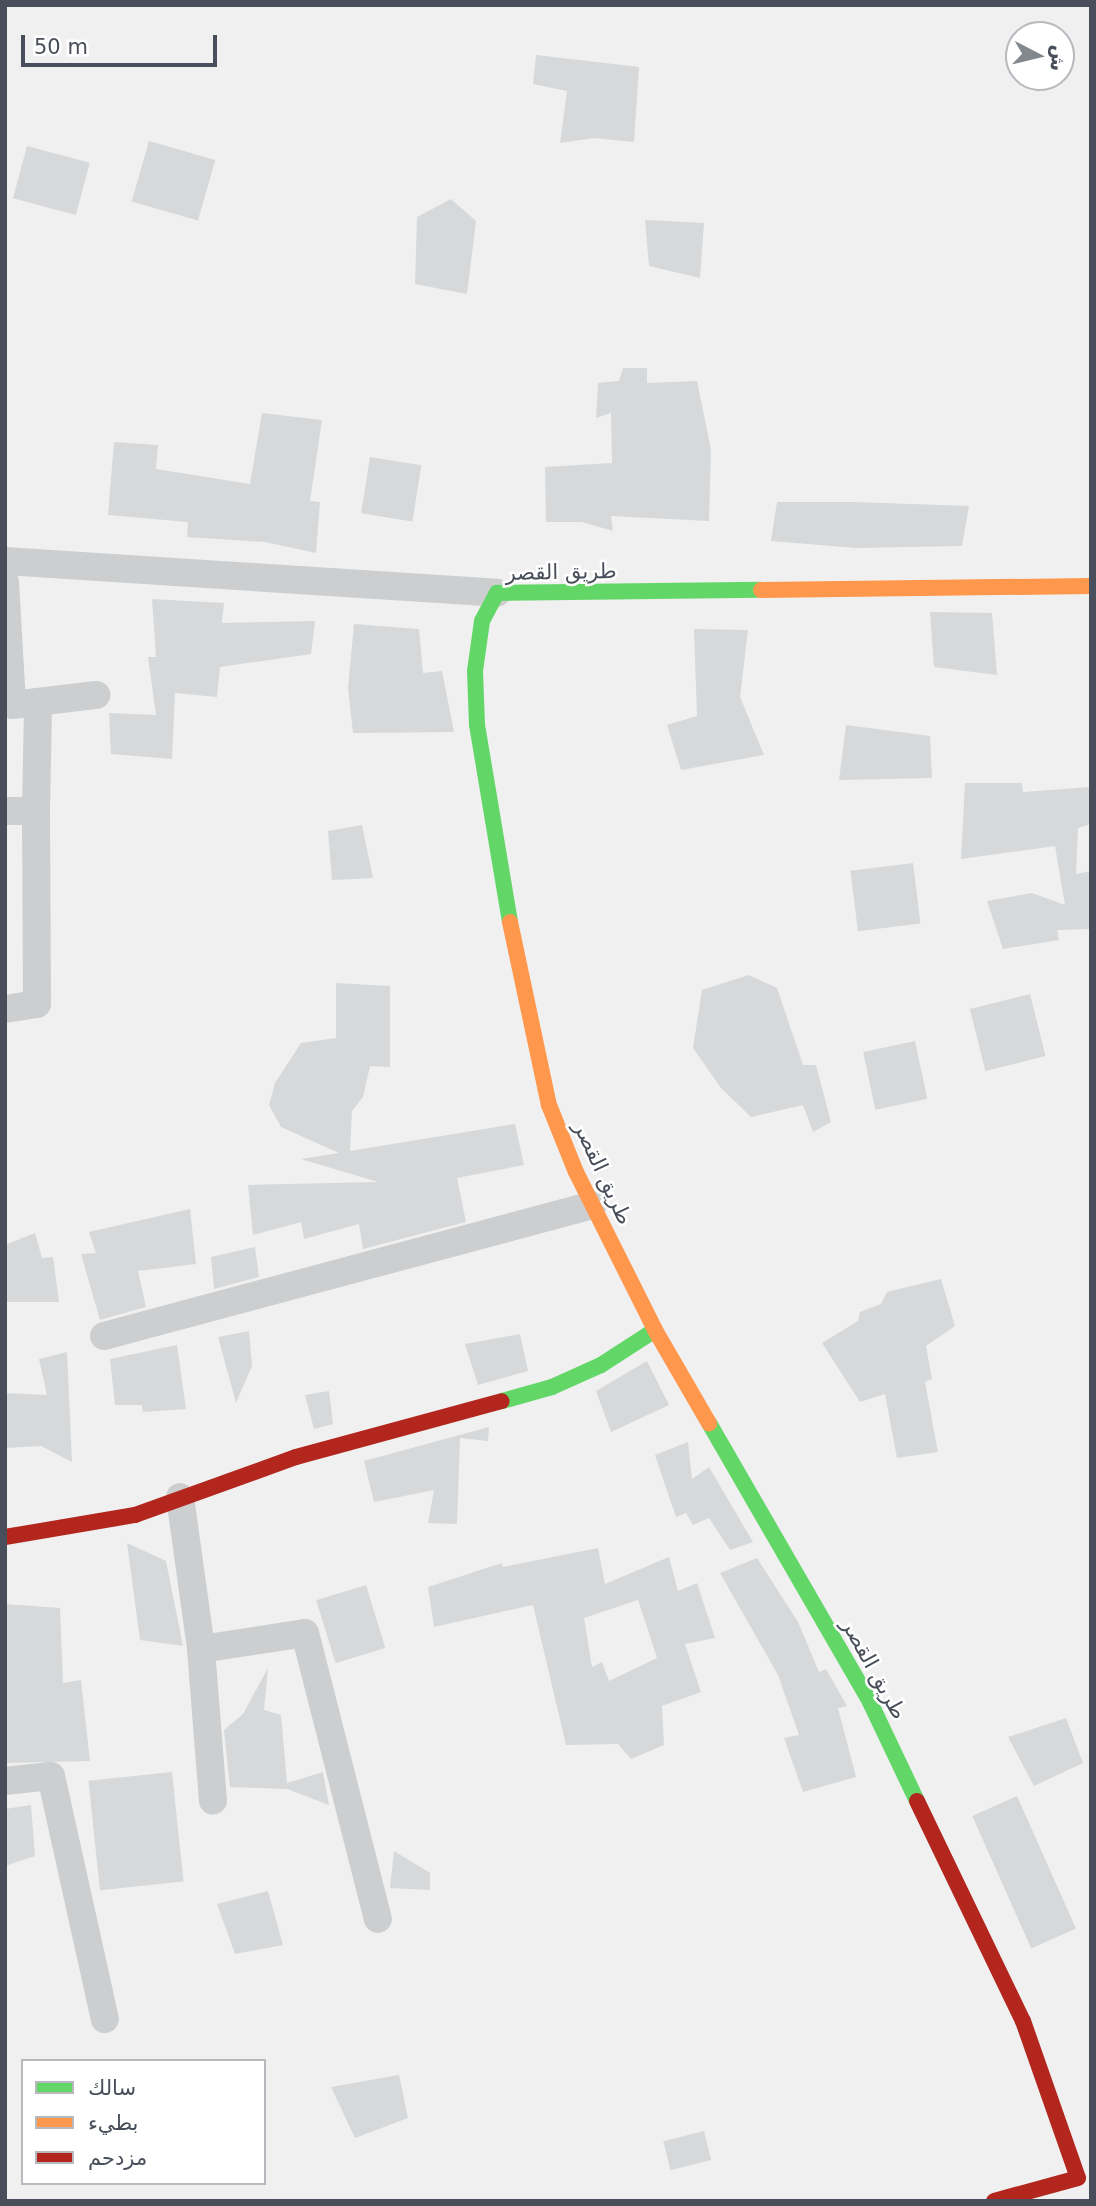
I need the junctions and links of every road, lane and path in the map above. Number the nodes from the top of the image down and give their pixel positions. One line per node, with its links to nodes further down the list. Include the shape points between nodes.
1 (5, 561): 4 (street)
2 (5, 582): 6 (street, via 12,705)
3 (1091, 586): 4 (street, طريق القصر)
4 (497, 593): 10 (street, طريق القصر, via 482,621 475,671 477,725 513,939 549,1105)
5 (96, 695): 6 (street)
6 (38, 702): 8 (street)
7 (5, 811): 8 (street)
8 (36, 811): 9 (street, via 37,1004)
9 (5, 1009)
10 (593, 1205): 11 (street, طريق القصر); 12 (street)
11 (656, 1330): 13 (street, via 601,1365 552,1387 395,1427); 20 (street, طريق القصر, via 870,1702 1024,2021)
12 (104, 1336)
13 (180, 1497): 14 (street, via 135,1515); 15 (street)
14 (5, 1537)
15 (201, 1649): 17 (street); 18 (street, via 305,1633)
16 (5, 1781): 19 (street, via 51,1776)
17 (213, 1801)
18 (378, 1919)
19 (105, 2019)
20 (1085, 2176): 21 (street, طريق القصر)
21 (994, 2201)

